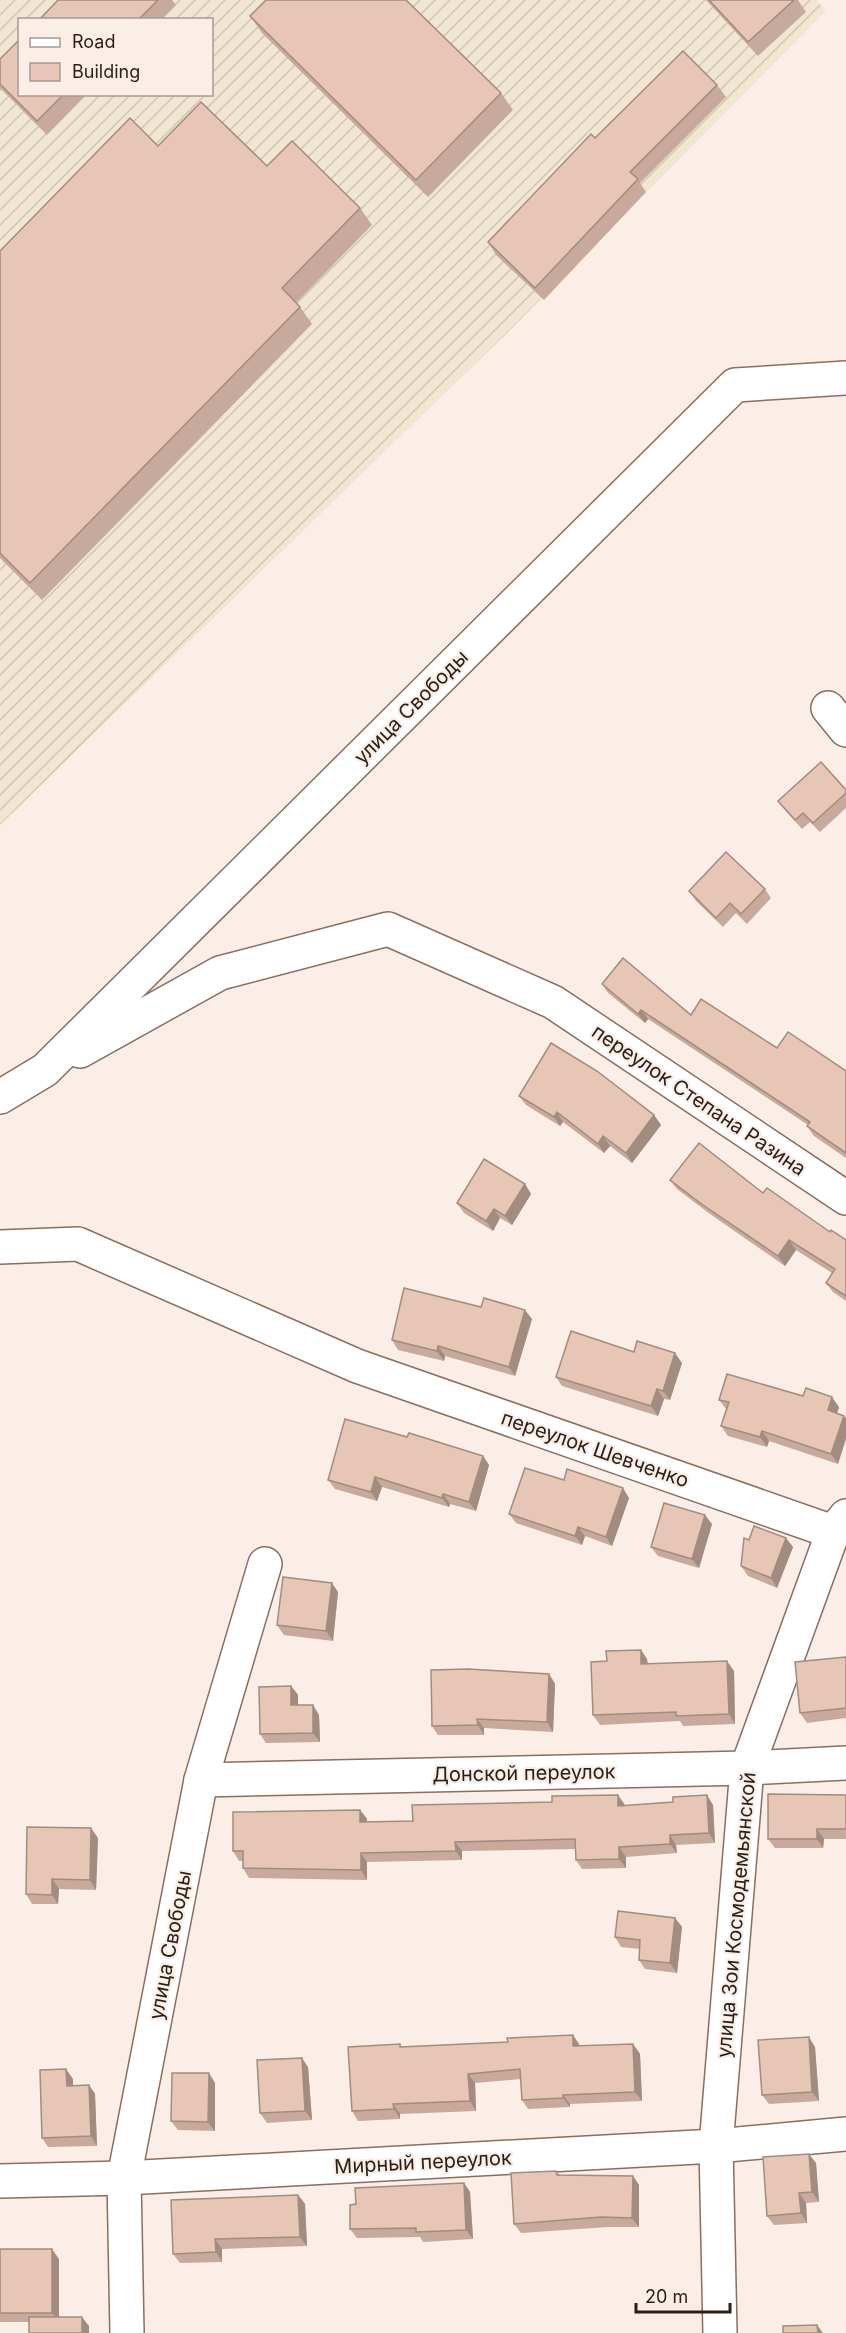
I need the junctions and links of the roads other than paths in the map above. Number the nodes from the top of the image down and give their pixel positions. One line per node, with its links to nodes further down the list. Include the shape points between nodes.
1 (846, 378): 2 (street, улица Свободы, via 735,385)
2 (45, 1070): 3 (street, улица Свободы); 4 (street, переулок Степана Разина, via 220,974 388,928 553,1002)
3 (0, 1097)
4 (846, 1198)
5 (0, 1247): 6 (street, переулок Шевченко, via 78,1244 357,1366)
6 (840, 1524): 9 (street, улица Зои Космодемьянской)
7 (265, 1564): 10 (street, улица Свободы)
8 (846, 1763): 9 (street, Донской переулок)
9 (747, 1768): 10 (street, Донской переулок); 12 (street, улица Зои Космодемьянской)
10 (201, 1780): 13 (street, улица Свободы)
11 (846, 2134): 12 (street, Мирный переулок)
12 (716, 2146): 13 (street, Мирный переулок); 16 (street, улица Зои Космодемьянской)
13 (124, 2178): 14 (street, Мирный переулок); 15 (street, улица Свободы)
14 (0, 2181)
15 (127, 2333)
16 (720, 2333)

